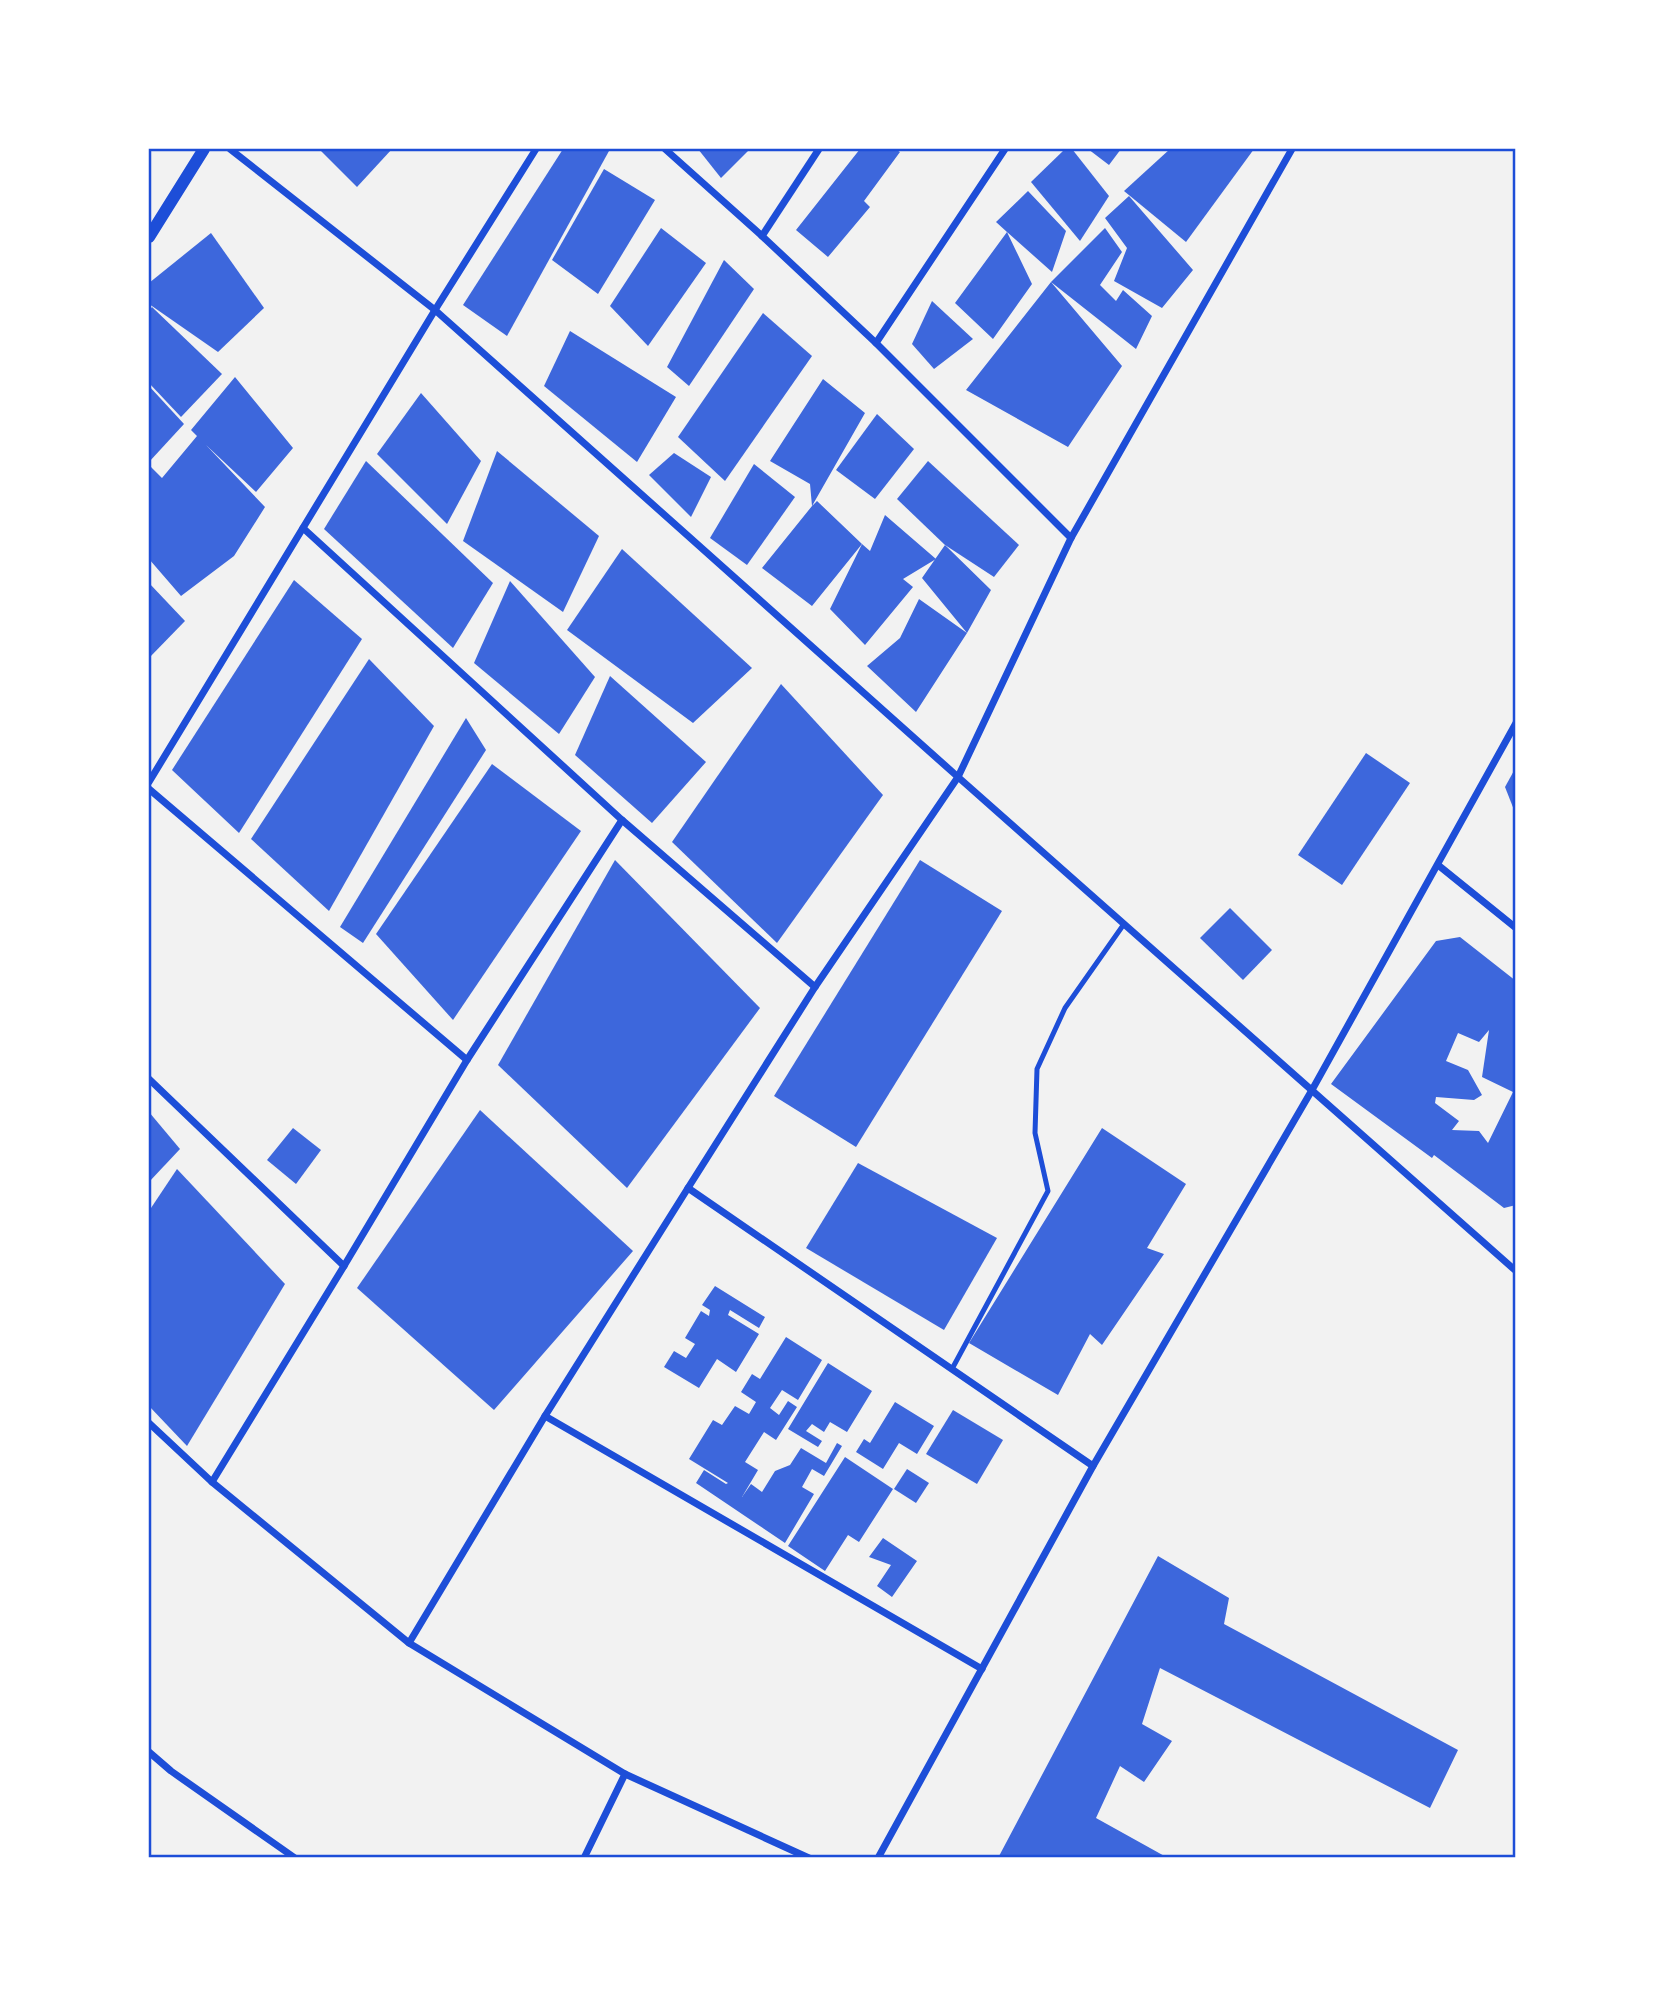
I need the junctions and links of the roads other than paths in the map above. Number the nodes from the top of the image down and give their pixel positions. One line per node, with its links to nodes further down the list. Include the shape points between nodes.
1 (204, 149): 9 (street)
2 (230, 149): 10 (street)
3 (536, 149): 10 (street)
4 (664, 149): 8 (street)
5 (819, 149): 8 (street)
6 (1005, 149): 11 (street)
7 (1292, 149): 13 (street)
8 (762, 236): 11 (street)
9 (149, 237)
10 (435, 310): 12 (street); 15 (street)
11 (876, 343): 13 (street)
12 (303, 528): 16 (street); 18 (street)
13 (1071, 538): 15 (street)
14 (1516, 723): 19 (street)
15 (958, 777): 20 (street); 22 (street)
16 (149, 782)
17 (149, 789): 23 (street)
18 (622, 820): 22 (street); 23 (street)
19 (1438, 865): 21 (street); 25 (street)
20 (1124, 924): 25 (street); 29 (lane, via 1065,1008 1037,1069 1035,1133 1048,1191)
21 (1516, 928)
22 (815, 987): 26 (street)
23 (467, 1060): 27 (street)
24 (149, 1079): 27 (street)
25 (1312, 1090): 28 (street); 32 (street)
26 (688, 1188): 29 (street); 30 (street)
27 (344, 1266): 33 (street)
28 (1516, 1271)
29 (952, 1369): 32 (street)
30 (545, 1416): 34 (street); 35 (street)
31 (149, 1423): 33 (street)
32 (1093, 1466): 35 (street)
33 (212, 1482): 34 (street)
34 (409, 1643): 37 (street)
35 (982, 1669): 41 (street)
36 (149, 1752): 38 (street)
37 (625, 1774): 39 (street); 40 (street)
38 (295, 1858)
39 (584, 1858)
40 (809, 1858)
41 (878, 1858)

